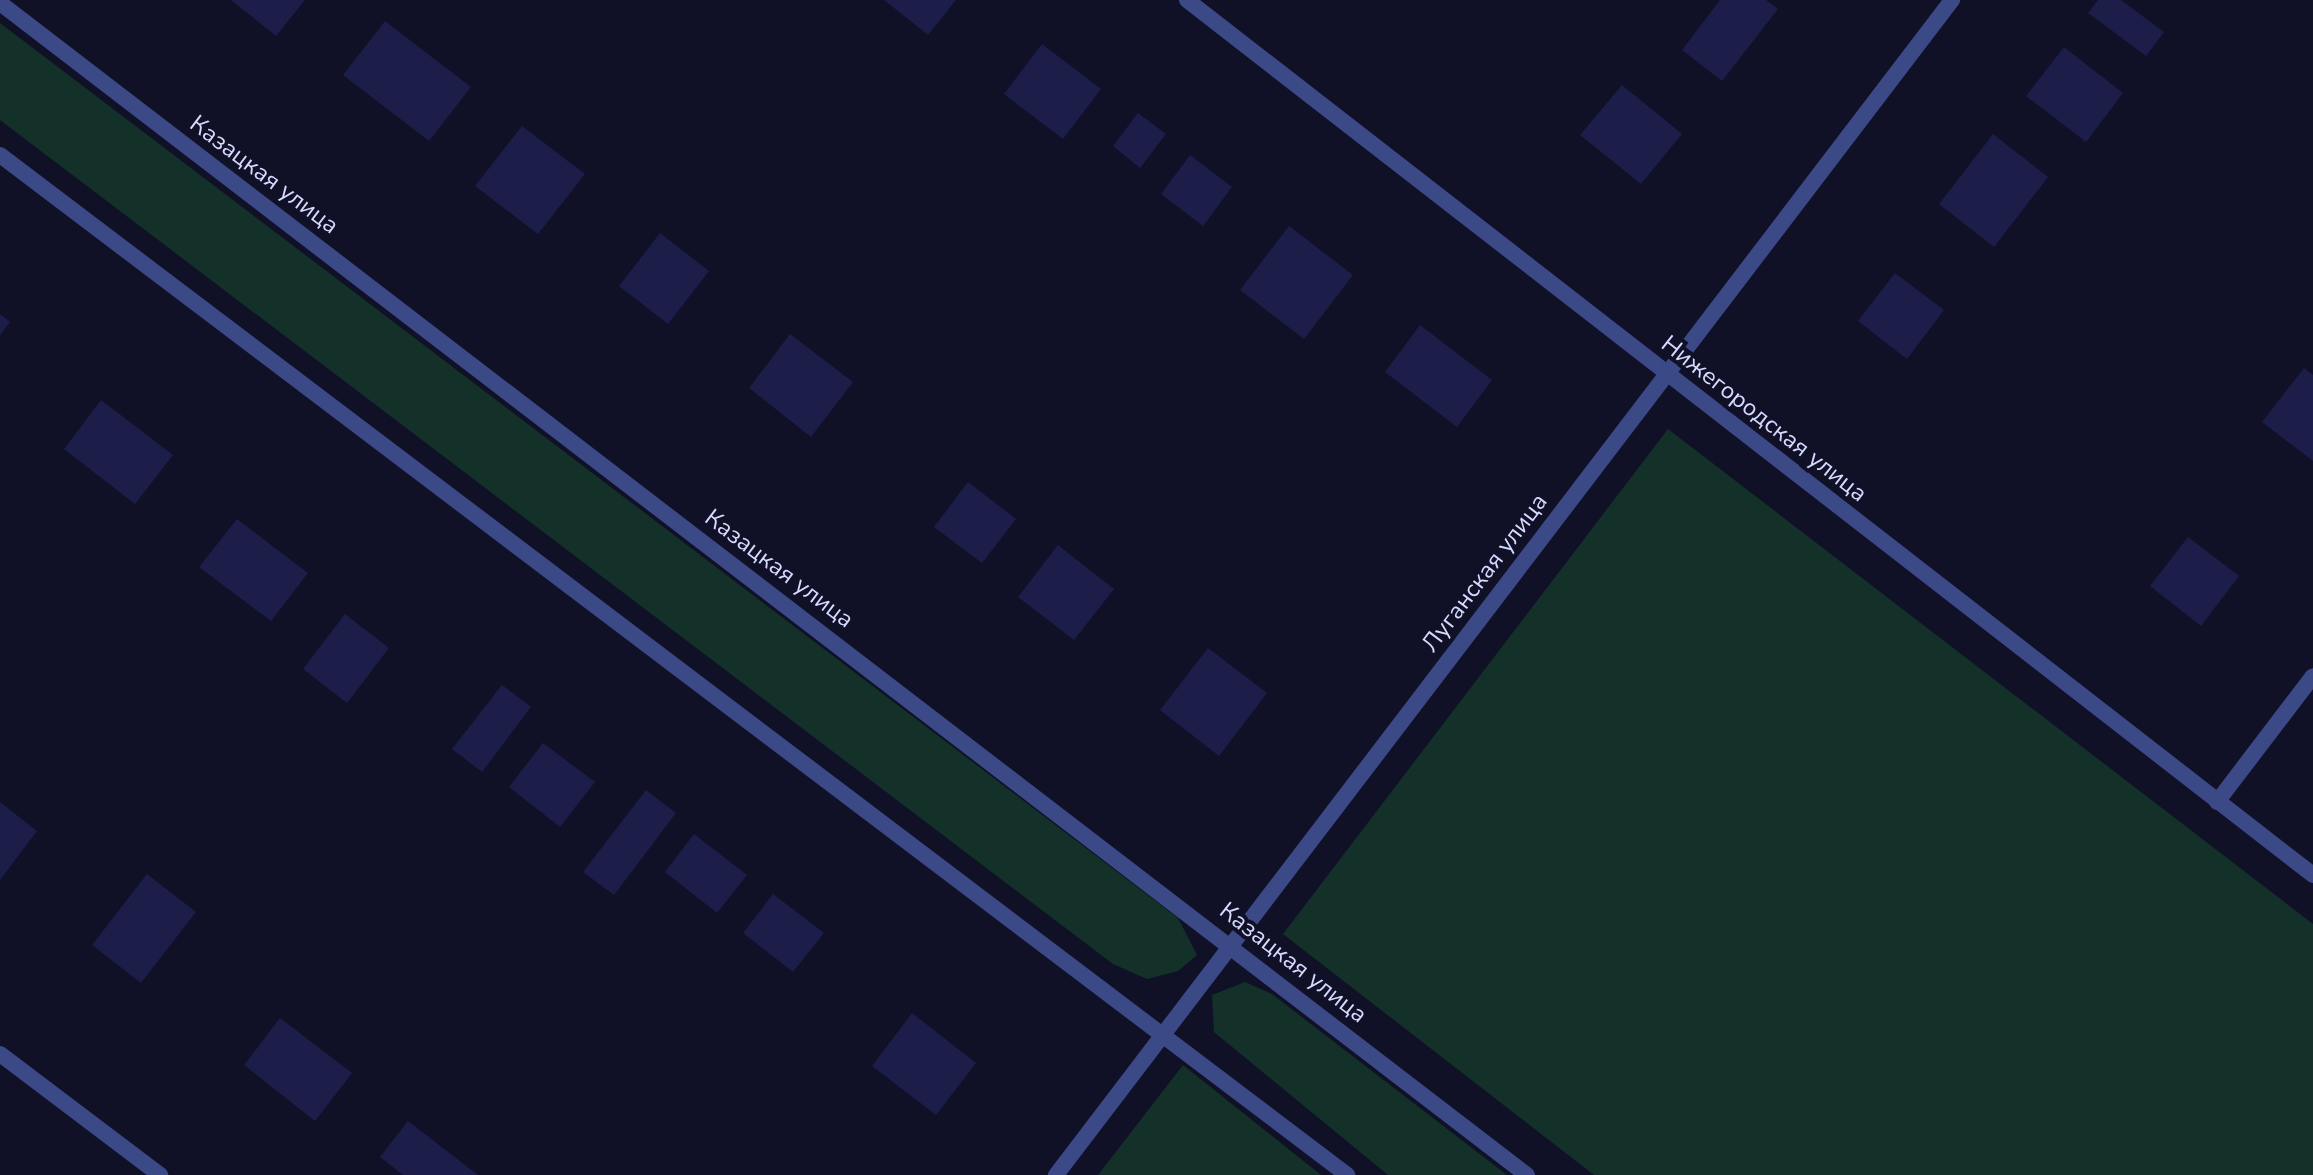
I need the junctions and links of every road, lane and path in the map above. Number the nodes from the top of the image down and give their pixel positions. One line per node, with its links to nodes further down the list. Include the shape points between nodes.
1 (1187, 0): 5 (street, Нижегородская улица)
2 (1952, 0): 5 (street, Луганская улица)
3 (0, 3): 9 (street, Казацкая улица)
4 (0, 155): 10 (street)
5 (1666, 373): 7 (street, Нижегородская улица); 9 (street, Луганская улица)
6 (2313, 676): 7 (street)
7 (2217, 802): 8 (street, Нижегородская улица)
8 (2313, 875)
9 (1233, 947): 10 (street, Луганская улица); 15 (street, Казацкая улица)
10 (1166, 1035): 13 (street, Луганская улица); 14 (street)
11 (0, 1054): 12 (street)
12 (157, 1174)
13 (1056, 1175)
14 (1347, 1175)
15 (1527, 1175)

